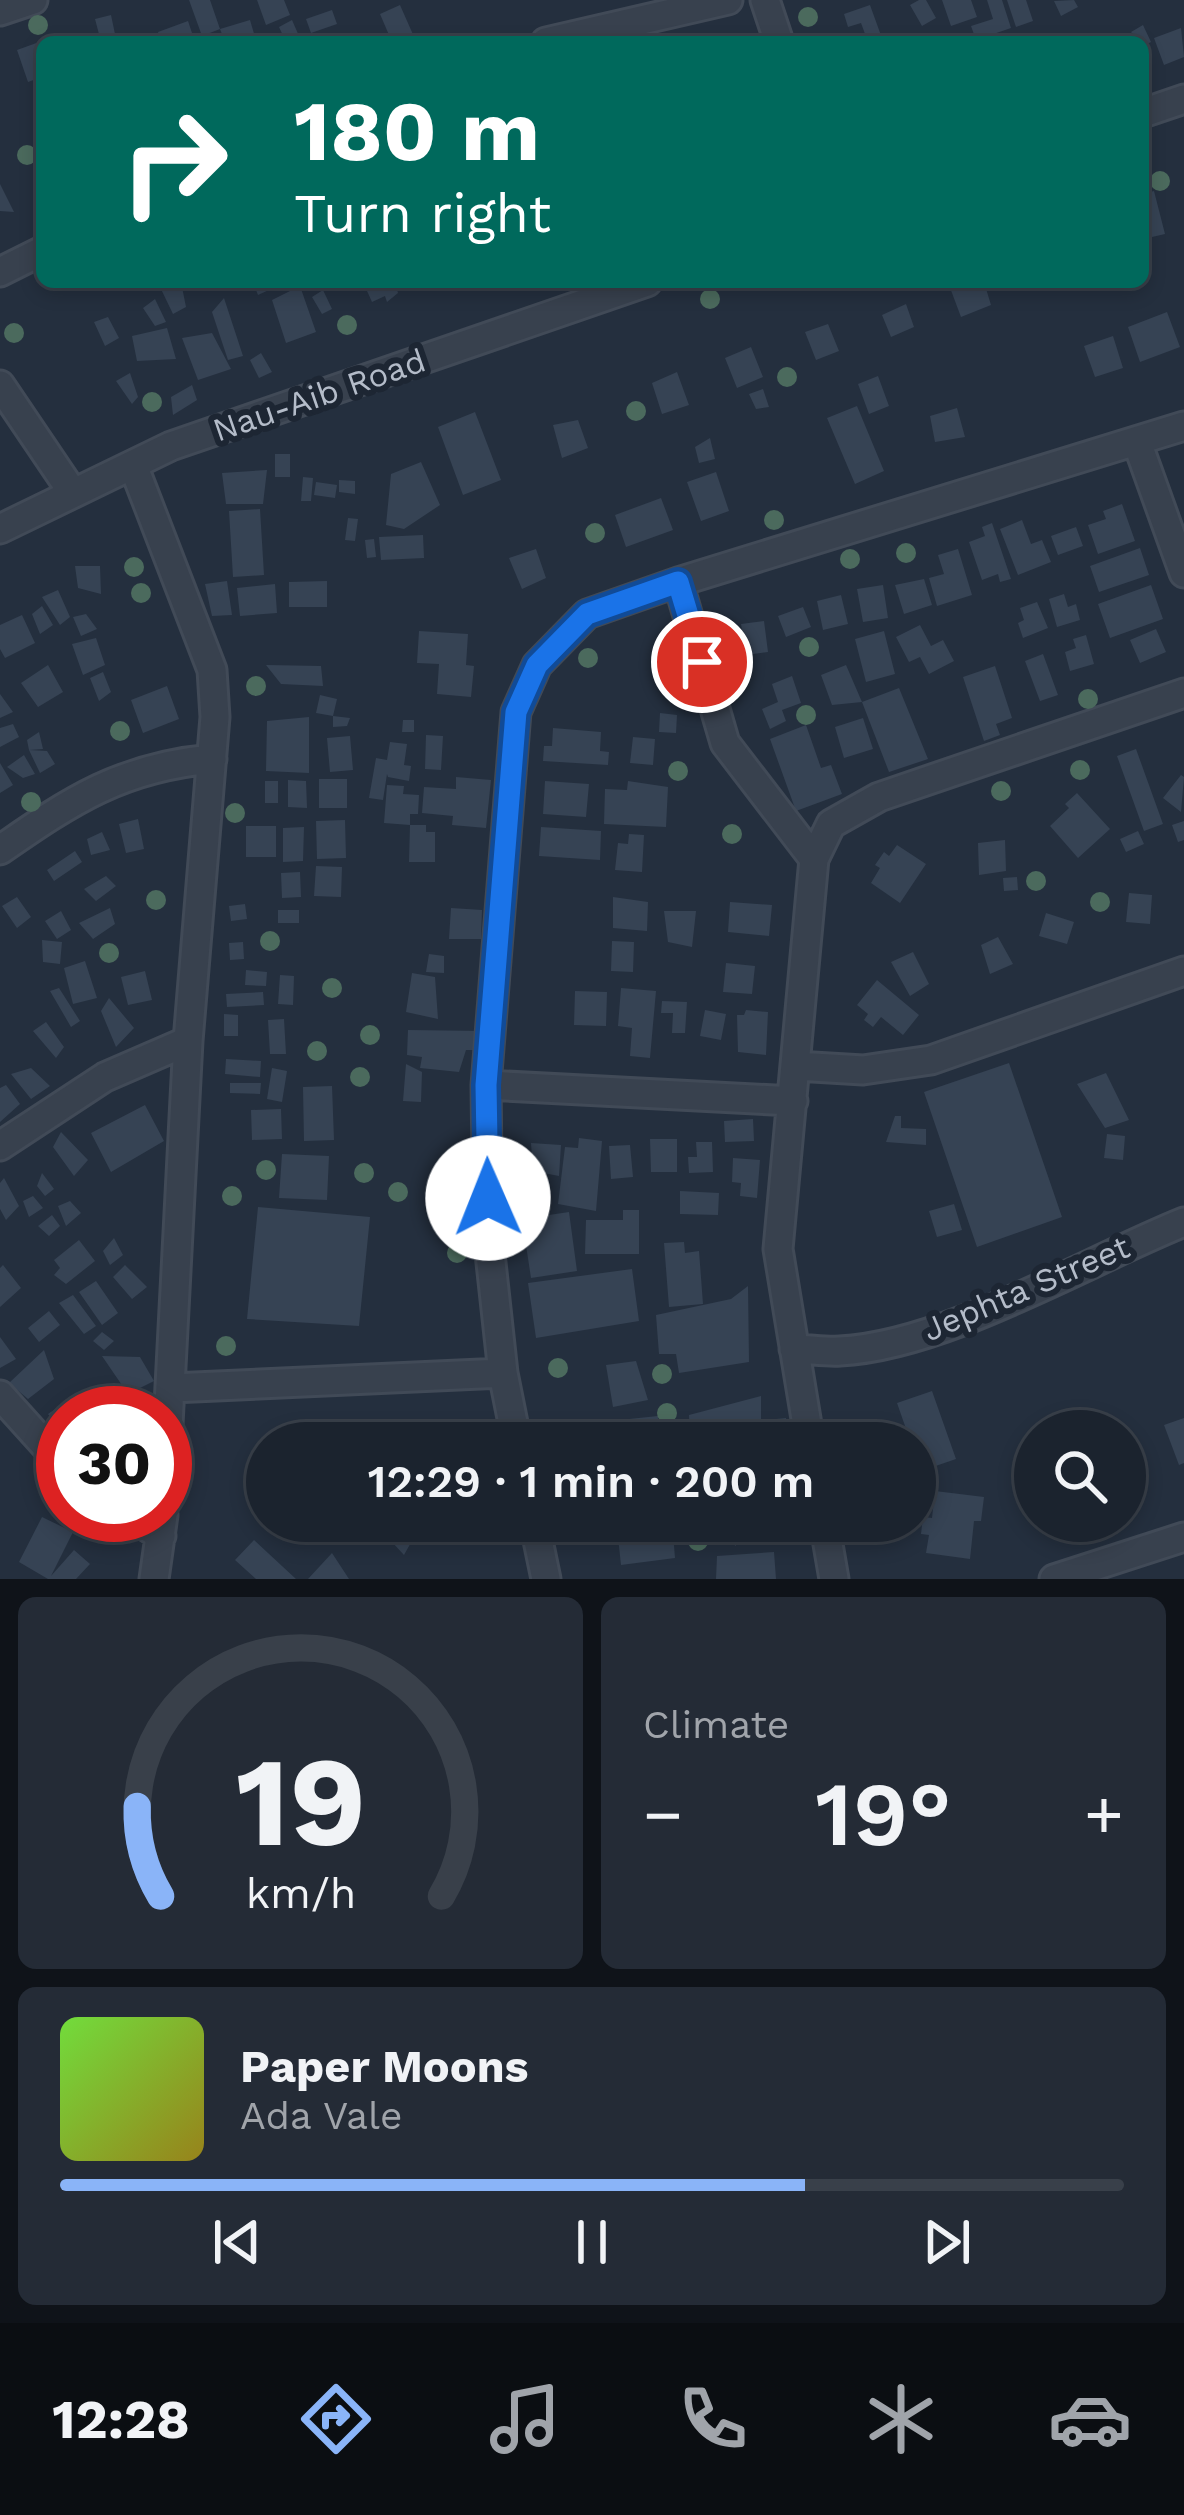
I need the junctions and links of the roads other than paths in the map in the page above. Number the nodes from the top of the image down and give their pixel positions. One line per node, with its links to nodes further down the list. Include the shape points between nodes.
1 (34, 0): 4 (street)
2 (728, 0): 5 (street)
3 (765, 0): 6 (street)
4 (0, 10)
5 (571, 36)
6 (777, 36)
7 (1184, 99): 8 (street)
8 (1149, 111)
9 (36, 254): 10 (street)
10 (0, 272)
11 (630, 288): 15 (street, Nau-Aib Road)
12 (0, 385): 16 (street)
13 (1184, 426): 14 (street)
14 (1138, 442): 18 (street); 19 (street)
15 (133, 465): 16 (street, Nau-Aib Road); 21 (street, via 212,670)
16 (74, 493): 17 (street, Nau-Aib Road)
17 (0, 529)
18 (1184, 573)
19 (678, 582): 23 (street, via 725,742); 27 (street, via 587,614 537,665 516,712)
20 (1184, 693): 23 (street, via 879,797 831,824)
21 (212, 759): 22 (street, via 163,763 116,781 65,804); 25 (street)
22 (0, 850)
23 (814, 859): 26 (street)
24 (1184, 971): 26 (street, via 931,1060 863,1070)
25 (188, 1041): 29 (street, via 106,1077); 33 (street)
26 (796, 1066): 28 (street)
27 (486, 1085): 28 (street); 32 (street, via 488,1235)
28 (793, 1101): 31 (street, via 778,1250)
29 (0, 1146)
30 (1184, 1222): 31 (street, Jephta Street, via 915,1337 842,1351)
31 (794, 1348): 37 (street)
32 (503, 1373): 34 (street); 36 (street)
33 (172, 1386)
34 (192, 1387)
35 (0, 1395): 38 (street)
36 (514, 1422)
37 (806, 1422)
38 (36, 1435)
39 (1184, 1537): 46 (street)
40 (160, 1542): 43 (street)
41 (538, 1542): 44 (street)
42 (828, 1542): 45 (street)
43 (154, 1579)
44 (546, 1579)
45 (834, 1579)
46 (1054, 1579)

